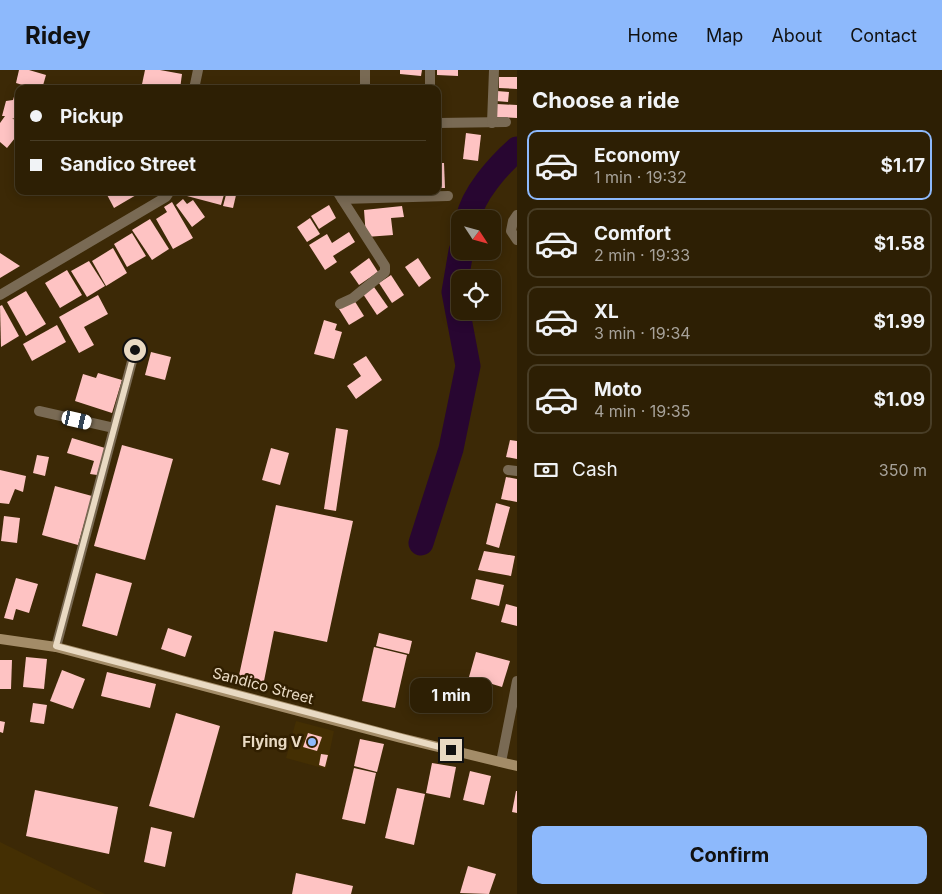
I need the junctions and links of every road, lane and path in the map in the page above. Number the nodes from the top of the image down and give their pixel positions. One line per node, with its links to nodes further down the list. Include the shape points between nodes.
1 (198, 70): 5 (street)
2 (365, 70): 6 (street)
3 (430, 70): 7 (street)
4 (494, 70): 8 (street)
5 (195, 85)
6 (366, 85)
7 (430, 85)
8 (492, 122): 9 (street); 10 (street)
9 (506, 122)
10 (441, 123)
11 (167, 195): 16 (street)
12 (340, 195): 13 (street); 17 (street, via 385,266 385,272 353,298)
13 (448, 196)
14 (517, 215): 15 (street, via 512,221 511,231)
15 (517, 240)
16 (0, 295)
17 (340, 304)
18 (135, 350): 20 (street)
19 (39, 411): 20 (street)
20 (114, 428): 22 (street)
21 (0, 639): 22 (main road, Sandico Street)
22 (56, 646): 24 (main road, Sandico Street)
23 (516, 687): 24 (street)
24 (501, 762): 25 (main road, Sandico Street)
25 (517, 766)

